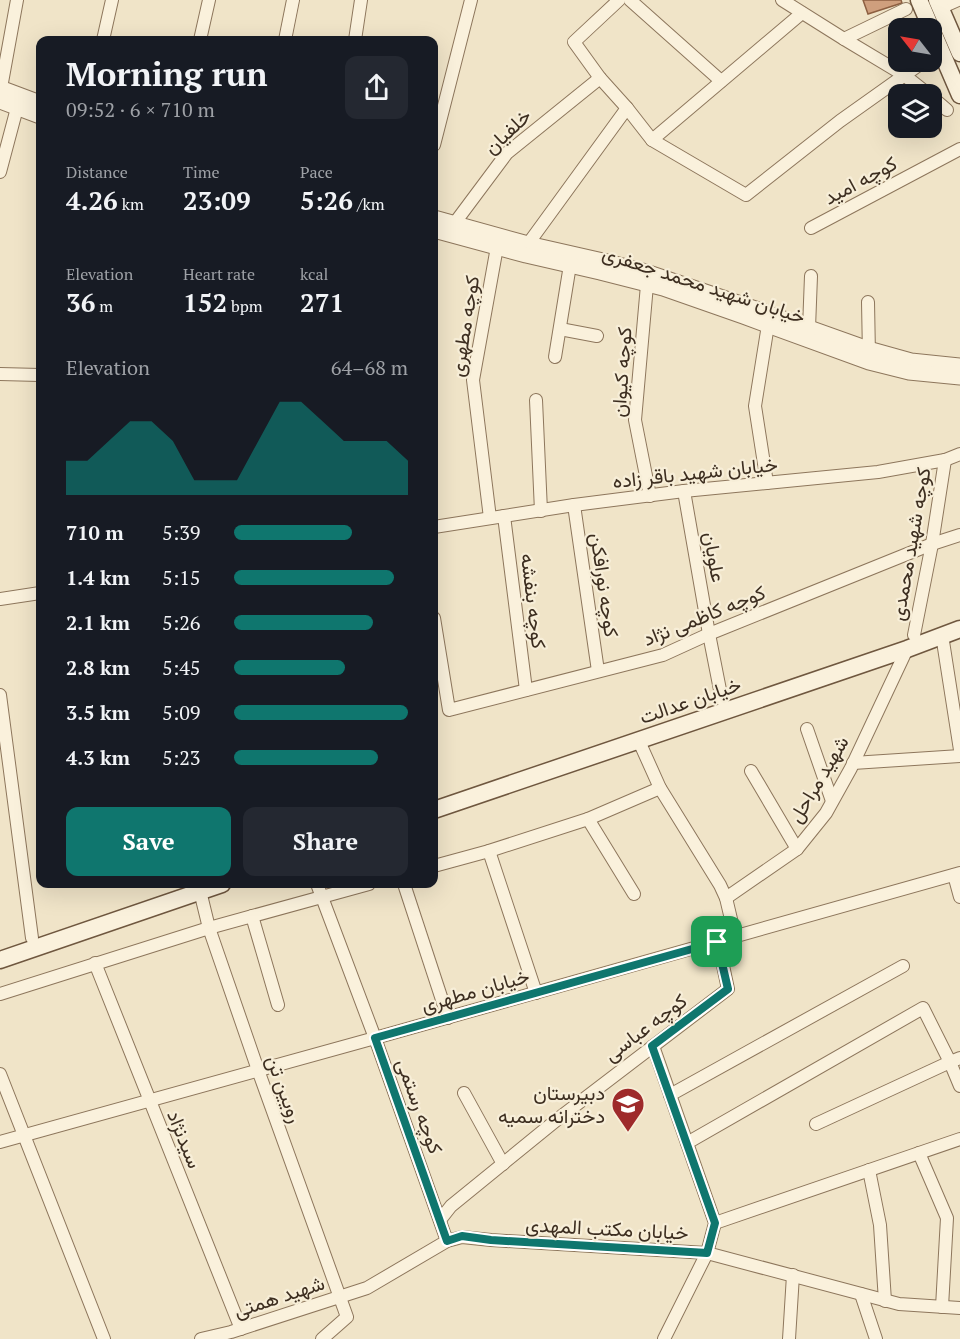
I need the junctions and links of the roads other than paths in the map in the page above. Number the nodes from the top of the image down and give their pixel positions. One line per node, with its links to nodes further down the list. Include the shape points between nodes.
1 (17, 0): 27 (street)
2 (112, 0): 15 (street)
3 (209, 0): 16 (street)
4 (293, 0): 17 (street)
5 (361, 0): 18 (street)
6 (471, 0): 35 (street)
7 (619, 0): 24 (street, via 574,42)
8 (630, 0): 25 (street)
9 (782, 0): 13 (street)
10 (958, 0): 12 (street)
11 (913, 4): 14 (main road); 19 (street)
12 (939, 4): 20 (main road)
13 (802, 13): 19 (street); 25 (street)
14 (920, 18)
15 (104, 36)
16 (201, 36)
17 (286, 36)
18 (356, 36)
19 (844, 39): 23 (street)
20 (960, 53)
21 (942, 63): 28 (main road)
22 (908, 72): 23 (street)
23 (904, 75): 26 (street); 36 (street, via 746,195)
24 (600, 78): 32 (street); 40 (street, خلفیان, via 507,153)
25 (721, 81): 36 (street)
26 (915, 84)
27 (0, 92): 29 (street); 31 (street)
28 (960, 95)
29 (36, 102)
30 (942, 106): 33 (street)
31 (17, 108): 34 (street); 38 (street)
32 (627, 108): 36 (street); 43 (street)
33 (947, 110)
34 (36, 115)
35 (438, 129)
36 (652, 140)
37 (960, 149): 41 (street, کوچه امید)
38 (0, 172)
39 (438, 219): 40 (street, خیابان شهید محمد جعفری)
40 (454, 224): 43 (street, خیابان شهید محمد جعفری)
41 (811, 228)
42 (438, 231): 44 (street, خیابان شهید محمد جعفری)
43 (528, 244): 50 (street, خیابان شهید محمد جعفری, via 646,272)
44 (497, 247): 45 (street, خیابان شهید محمد جعفری); 68 (street, کوچه مطهری, via 473,380)
45 (570, 265): 47 (street, خیابان شهید محمد جعفری); 51 (street)
46 (811, 276): 50 (street)
47 (648, 285): 49 (street, خیابان شهید محمد جعفری); 64 (street, کوچه کیوان, via 635,420)
48 (868, 302): 53 (street)
49 (768, 325): 53 (street, خیابان شهید محمد جعفری); 62 (street, via 755,406)
50 (809, 328): 53 (street, خیابان شهید محمد جعفری)
51 (560, 329): 52 (street); 54 (street)
52 (597, 336)
53 (869, 356): 55 (street, خیابان شهید محمد جعفری); 58 (street, خیابان شهید محمد جعفری, via 909,372)
54 (555, 357)
55 (960, 366)
56 (0, 374): 57 (street)
57 (36, 375)
58 (960, 377)
59 (536, 400): 66 (street)
60 (960, 454): 61 (street, خیابان شهید باقر زاده)
61 (945, 460): 62 (street, خیابان شهید باقر زاده, via 878,472); 71 (street, کوچه شهید محمدی)
62 (767, 483): 63 (street, خیابان شهید باقر زاده)
63 (684, 491): 64 (street, خیابان شهید باقر زاده); 76 (street, علویان)
64 (650, 496): 65 (street, خیابان شهید باقر زاده)
65 (574, 505): 66 (street, خیابان شهید باقر زاده); 80 (street, کوچه نورافکن)
66 (542, 511): 67 (street, خیابان شهید باقر زاده)
67 (504, 516): 68 (street, خیابان شهید باقر زاده); 81 (street, کوچه بنفشه)
68 (490, 518): 69 (street, خیابان شهید باقر زاده)
69 (438, 526)
70 (960, 535): 71 (street, کوچه کاظمی نژاد)
71 (932, 544): 76 (street, کوچه کاظمی نژاد); 78 (street, کوچه شهید محمدی)
72 (36, 593): 73 (street)
73 (0, 599)
74 (960, 619): 78 (main road, خیابان عدالت)
75 (960, 629): 77 (main road, خیابان عدالت)
76 (709, 634): 80 (street, کوچه کاظمی نژاد, via 663,656); 83 (street, علویان)
77 (942, 636): 78 (main road, خیابان عدالت); 86 (street)
78 (910, 642): 83 (main road, خیابان عدالت); 85 (main road, خیابان عدالت); 88 (street, شهید مراحل)
79 (438, 643): 81 (street, کوچه کاظمی نژاد, via 449,710)
80 (598, 671): 81 (street, کوچه کاظمی نژاد)
81 (526, 690)
82 (0, 695): 112 (street)
83 (722, 700): 91 (main road, خیابان عدالت)
84 (807, 729): 92 (street)
85 (638, 740): 90 (street); 93 (main road, خیابان عدالت)
86 (960, 750)
87 (960, 756): 88 (street)
88 (853, 763): 92 (street, شهید مراحل)
89 (751, 771): 95 (street)
90 (660, 788): 94 (street); 108 (street)
91 (438, 798)
92 (832, 801): 95 (street, شهید مراحل)
93 (438, 809)
94 (588, 819): 96 (street); 105 (street)
95 (797, 849): 108 (street, شهید مراحل)
96 (489, 851): 97 (street); 118 (street)
97 (438, 865)
98 (957, 874): 107 (street); 111 (street, خیابان مطهری)
99 (192, 888): 112 (main road)
100 (192, 888): 115 (main road)
101 (195, 888): 110 (street, رویین تن)
102 (318, 888): 106 (street, کوچه رستمی)
103 (353, 888): 106 (street)
104 (405, 888): 121 (street)
105 (634, 894)
106 (321, 896): 109 (street); 122 (street, کوچه رستمی)
107 (960, 897)
108 (726, 898): 111 (street)
109 (252, 916): 110 (street); 120 (street)
110 (209, 928): 116 (street); 125 (street, رویین تن)
111 (735, 936): 113 (street, خیابان مطهری)
112 (32, 938): 114 (main road)
113 (717, 942): 118 (street, خیابان مطهری); 123 (street, کوچه عباسی, via 728,989)
114 (0, 948)
115 (0, 960)
116 (95, 963): 119 (street); 130 (street, سیدنژاد)
117 (903, 966): 129 (street)
118 (536, 993): 121 (street, خیابان مطهری)
119 (0, 994)
120 (278, 1005)
121 (448, 1018): 122 (street, خیابان مطهری)
122 (375, 1038): 125 (street, خیابان مطهری); 139 (street, کوچه رستمی)
123 (652, 1046): 129 (street); 137 (street, کوچه عباسی)
124 (955, 1060): 127 (street); 131 (street); 135 (street, via 923,1008)
125 (258, 1070): 130 (street, خیابان مطهری); 146 (street, رویین تن)
126 (0, 1074): 132 (street)
127 (960, 1086)
128 (464, 1093): 137 (street)
129 (669, 1095): 135 (street)
130 (149, 1101): 132 (street, خیابان مطهری); 150 (street, سیدنژاد)
131 (816, 1124)
132 (24, 1135): 134 (street, خیابان مطهری); 151 (street)
133 (960, 1139): 136 (street)
134 (0, 1142)
135 (687, 1143): 140 (street)
136 (919, 1153): 138 (street); 148 (street, via 947,1218)
137 (503, 1164): 139 (street, کوچه عباسی, via 451,1206)
138 (869, 1170): 140 (street); 147 (street, via 880,1225)
139 (440, 1220): 141 (street, کوچه رستمی)
140 (715, 1223): 142 (street)
141 (447, 1241): 142 (street, خیابان مکتب المهدی, via 462,1236); 144 (street, خیابان مکتب المهدی)
142 (707, 1253): 143 (street, خیابان مکتب المهدی); 154 (street)
143 (793, 1275): 145 (street, خیابان مکتب المهدی); 155 (street)
144 (367, 1288): 146 (street, شهید همتی)
145 (861, 1294): 147 (street, خیابان مکتب المهدی); 156 (street)
146 (339, 1297): 150 (street, شهید همتی); 153 (street, رویین تن, via 347,1317)
147 (885, 1301): 148 (street, خیابان مکتب المهدی)
148 (942, 1307): 149 (street, خیابان مکتب المهدی)
149 (960, 1308)
150 (241, 1329): 152 (street, شهید همتی)
151 (104, 1339)
152 (201, 1339)
153 (322, 1339)
154 (664, 1339)
155 (789, 1339)
156 (876, 1339)

